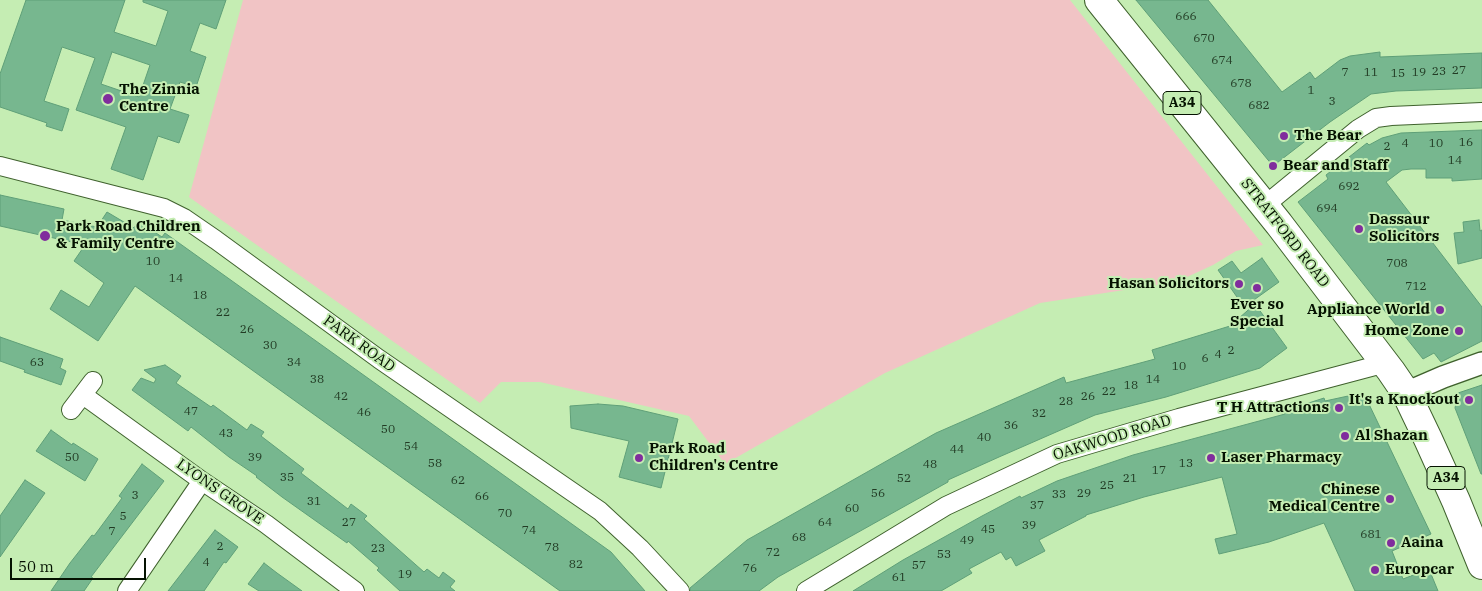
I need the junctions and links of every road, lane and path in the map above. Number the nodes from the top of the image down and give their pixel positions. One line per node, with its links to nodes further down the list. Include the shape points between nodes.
1 (1099, 0): 4 (highway, STRATFORD ROAD / A34)
2 (1482, 112): 4 (street, via 1376,118)
3 (0, 166): 13 (street, PARK ROAD, via 164,208 184,218 379,359 600,511)
4 (1264, 206): 5 (highway, STRATFORD ROAD / A34)
5 (1386, 363): 7 (highway, STRATFORD ROAD / A34); 14 (street, OAKWOOD ROAD, via 1057,454 946,506)
6 (1482, 363): 7 (street)
7 (1406, 393): 10 (highway, STRATFORD ROAD / A34)
8 (70, 410): 9 (street, LYONS GROVE, via 88,388)
9 (202, 481): 11 (street); 12 (street, LYONS GROVE)
10 (1482, 564)
11 (127, 591)
12 (355, 591)
13 (680, 591)
14 (806, 591)

